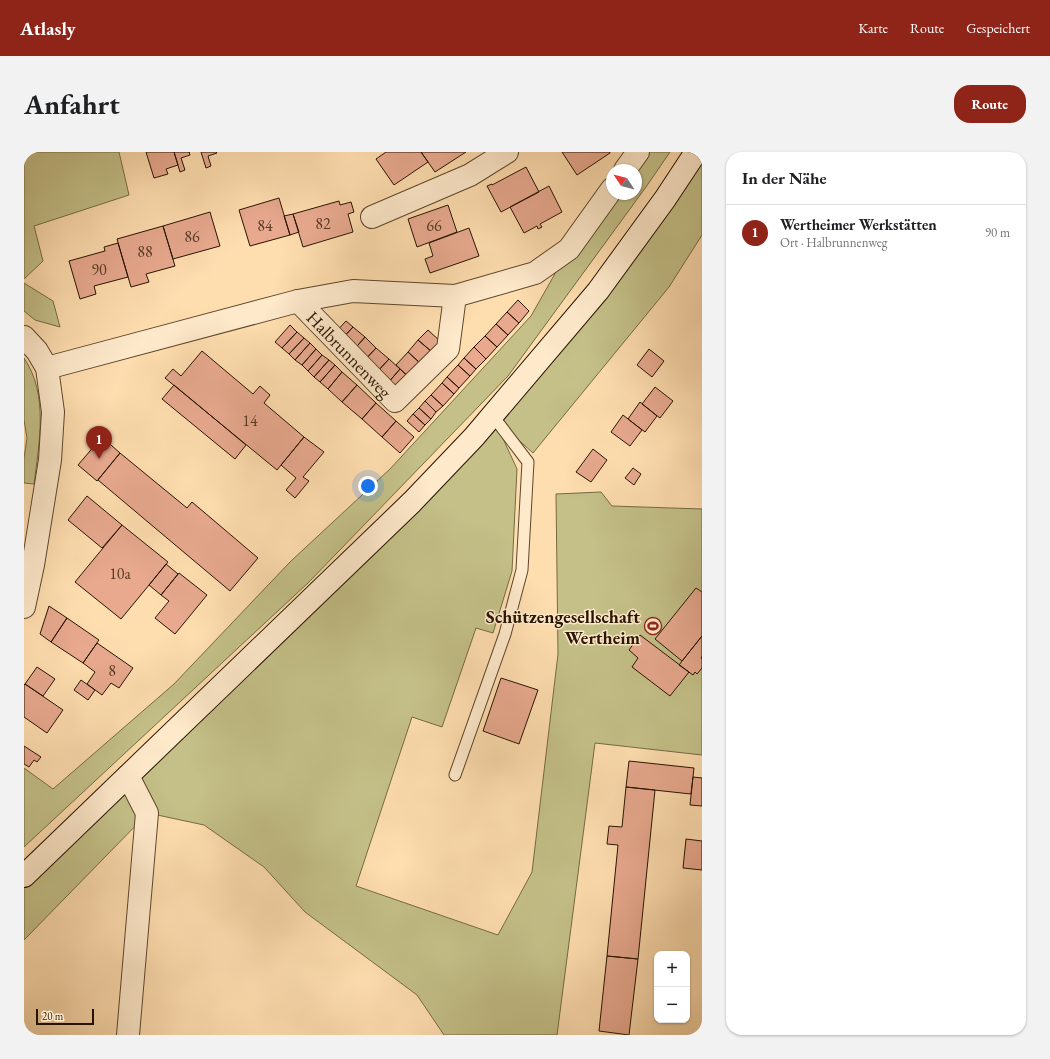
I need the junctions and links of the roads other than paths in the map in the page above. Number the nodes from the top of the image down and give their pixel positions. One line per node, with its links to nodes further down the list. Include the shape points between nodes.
1 (507, 152): 6 (street, via 470,175)
2 (638, 152): 4 (street)
3 (696, 152): 11 (street, via 598,291)
4 (630, 164)
5 (606, 198): 7 (street, Halbrunnenweg, via 569,250 535,273)
6 (372, 217)
7 (455, 296): 8 (street, Halbrunnenweg, via 353,291); 8 (street, Halbrunnenweg, via 448,349 395,401)
8 (298, 301): 10 (street, Halbrunnenweg)
9 (24, 337): 10 (street, via 37,351)
10 (47, 368): 12 (street, via 53,412 50,453)
11 (493, 416): 14 (street, via 412,502); 15 (lane, via 528,462 522,570 505,634)
12 (29, 564): 13 (street)
13 (24, 607)
14 (128, 776): 16 (street); 17 (street, via 147,813)
15 (455, 776)
16 (24, 876)
17 (128, 1035)

